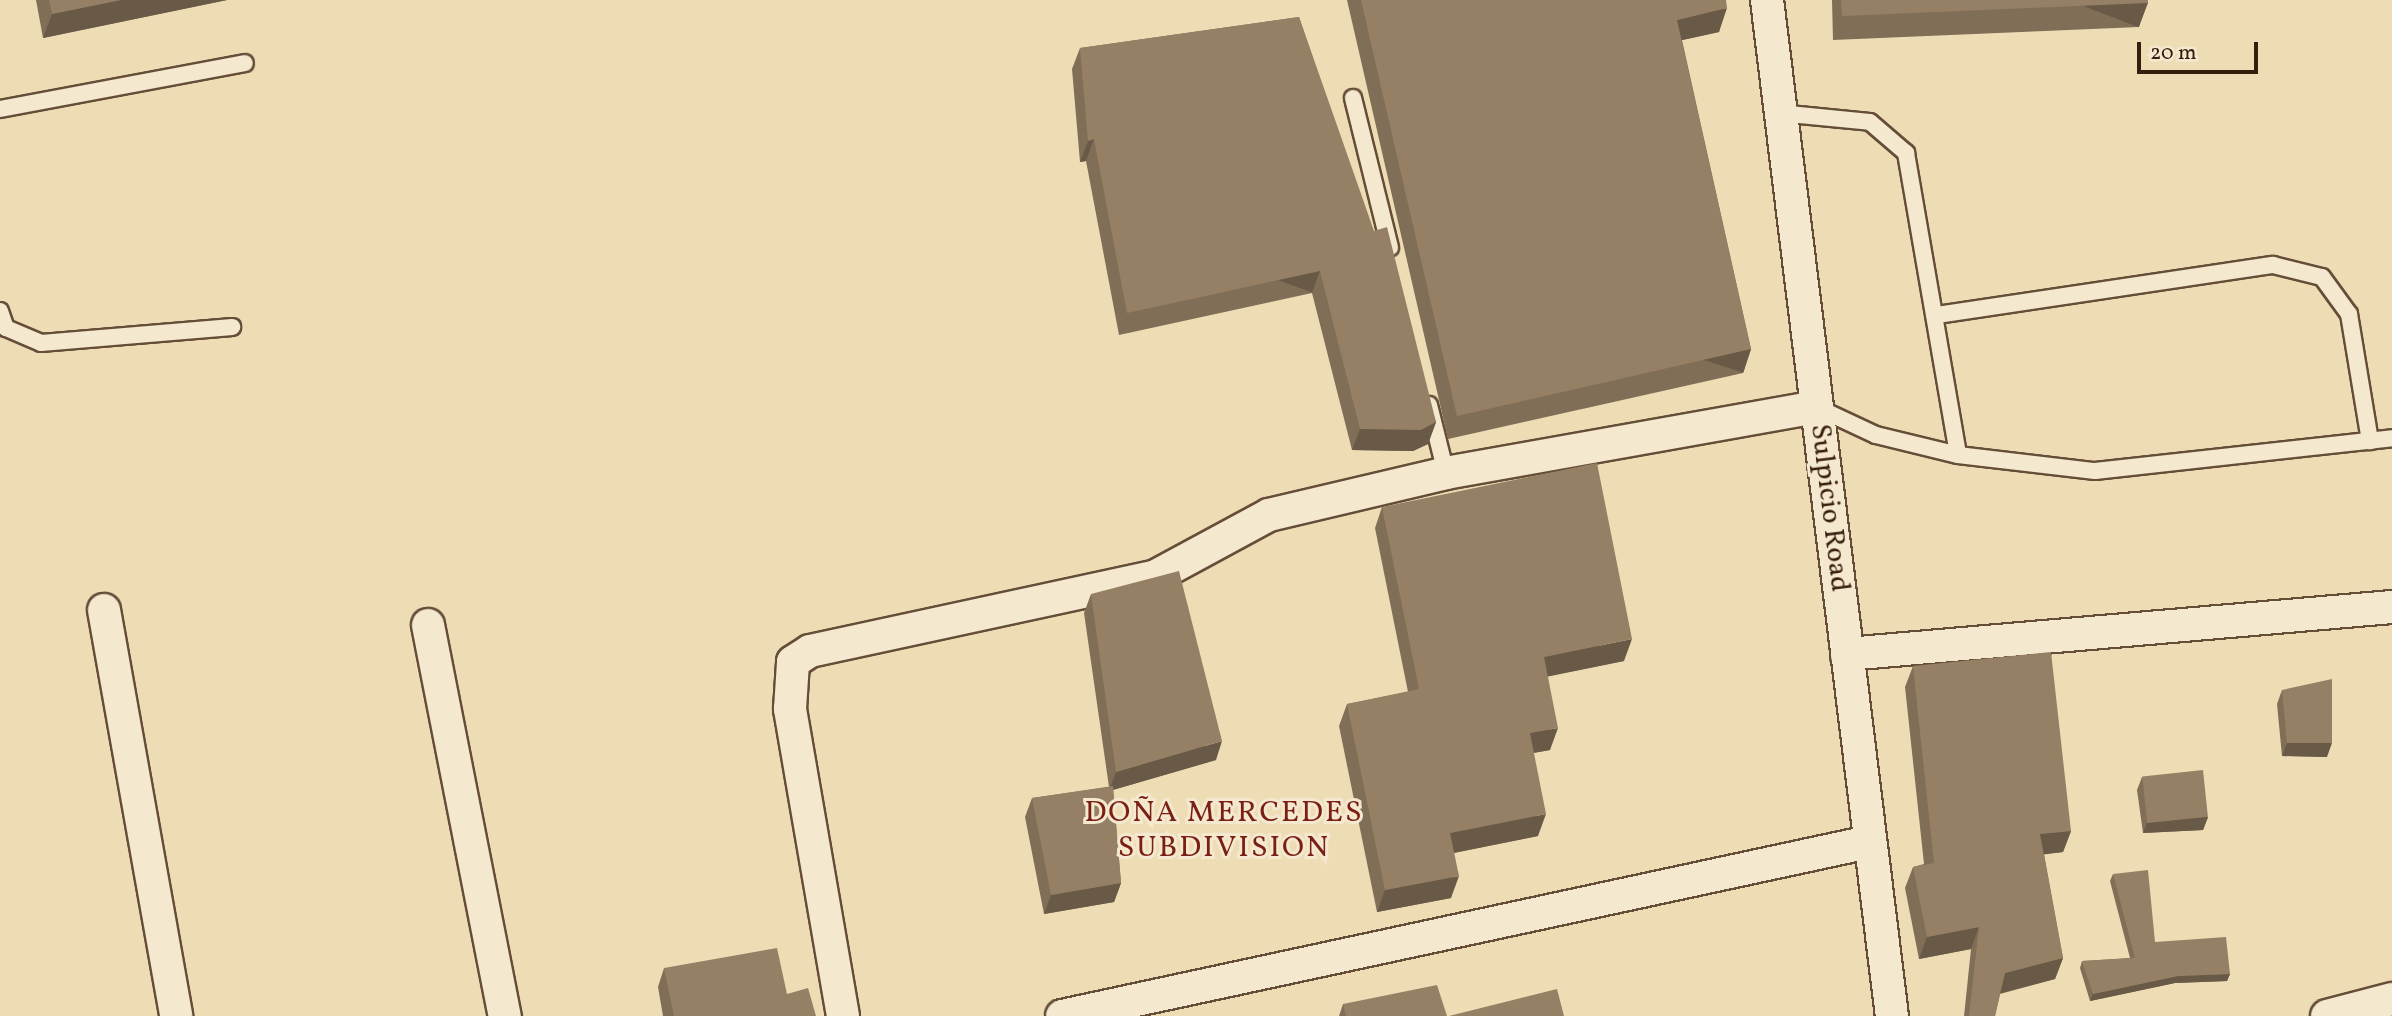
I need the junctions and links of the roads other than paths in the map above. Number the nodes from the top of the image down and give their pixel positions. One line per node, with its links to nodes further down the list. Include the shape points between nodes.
1 (1767, 0): 5 (street, Sulpicio Road)
2 (245, 63): 4 (lane)
3 (1353, 98): 6 (lane)
4 (0, 109)
5 (1779, 113): 8 (lane, via 1870,122 1906,153); 11 (street, Sulpicio Road)
6 (1396, 272)
7 (0, 311): 9 (lane, via 6,328 41,343)
8 (1937, 316): 13 (lane, via 2273,265 2322,277 2349,314); 14 (lane)
9 (232, 327)
10 (1423, 380): 15 (lane)
11 (1816, 407): 14 (lane, via 1876,435); 15 (street); 19 (street, Sulpicio Road)
12 (2392, 438): 13 (lane)
13 (2370, 441): 14 (lane, via 2095,471)
14 (1958, 455)
15 (1446, 474): 24 (street, via 1269,515 1156,576 810,651 793,662 790,709)
16 (2392, 607): 19 (street)
17 (104, 610): 22 (street)
18 (428, 625): 23 (street)
19 (1847, 654): 20 (street, Sulpicio Road)
20 (1869, 842): 25 (street); 26 (street, Sulpicio Road)
21 (2392, 999): 27 (street)
22 (176, 1016)
23 (505, 1016)
24 (843, 1016)
25 (1062, 1016)
26 (1892, 1016)
27 (2327, 1016)

